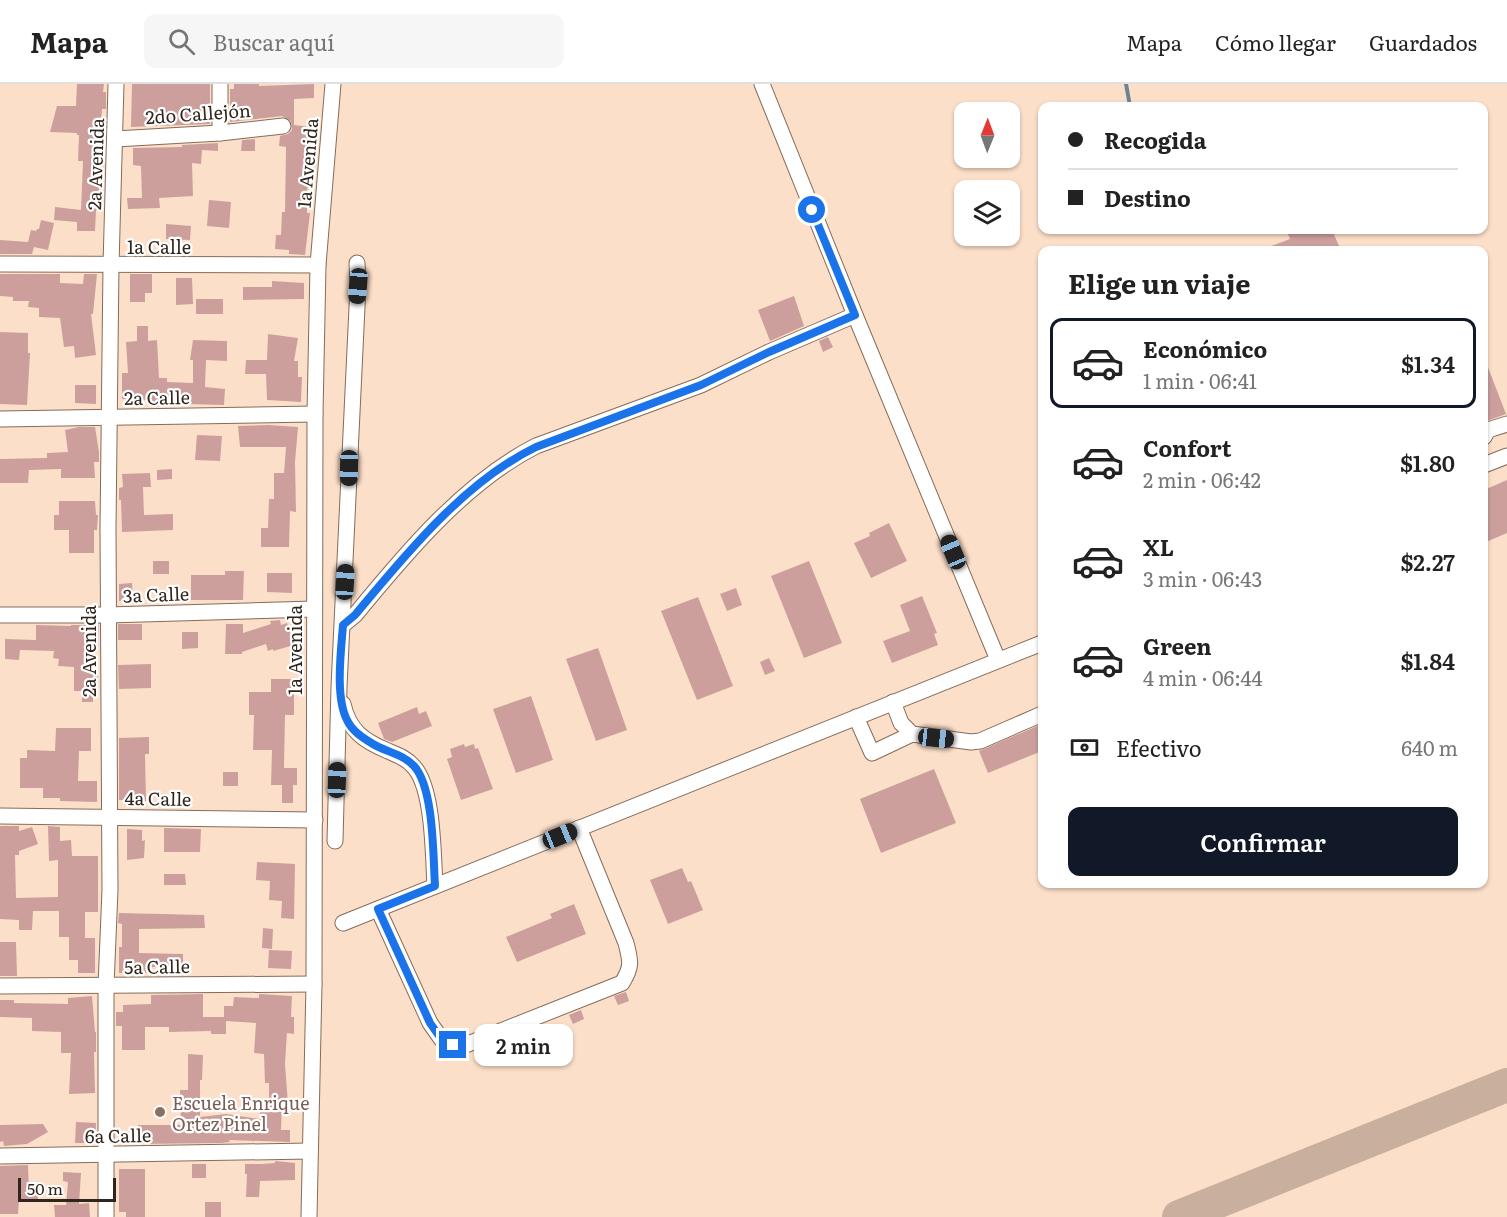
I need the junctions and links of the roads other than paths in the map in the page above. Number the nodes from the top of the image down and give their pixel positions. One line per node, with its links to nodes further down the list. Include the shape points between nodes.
1 (116, 84): 7 (street, 2a Avenida)
2 (220, 84): 6 (street)
3 (333, 84): 11 (street, 1a Avenida)
4 (762, 84): 12 (street)
5 (283, 126): 6 (street, 2do Callejón)
6 (220, 133): 7 (street, 2do Callejón)
7 (116, 139): 10 (street, 2a Avenida)
8 (357, 263): 23 (street)
9 (0, 264): 10 (street, 1a Calle)
10 (111, 265): 11 (street, 1a Calle); 15 (street, 2a Avenida)
11 (318, 265): 13 (street, 1a Avenida)
12 (855, 315): 23 (street, via 701,385 516,456 429,529); 25 (street)
13 (315, 414): 15 (street, 2a Calle); 20 (street, 1a Avenida)
14 (0, 418): 15 (street, 2a Calle)
15 (109, 418): 22 (street, 2a Avenida)
16 (1507, 424): 17 (street)
17 (1488, 430)
18 (1507, 456): 19 (street)
19 (1488, 463)
20 (314, 609): 22 (street, 3a Calle); 33 (street, 1a Avenida)
21 (0, 615): 22 (street, 3a Calle)
22 (108, 615): 32 (street, 2a Avenida)
23 (343, 625): 26 (street)
24 (1038, 645): 25 (street)
25 (998, 660): 27 (street)
26 (339, 687): 35 (street); 36 (street, via 346,720 359,735 413,765 421,779 428,799)
27 (893, 702): 29 (street); 30 (street, via 901,723)
28 (1038, 716): 30 (street, via 980,741)
29 (856, 717): 30 (street, via 872,753); 34 (street)
30 (912, 734)
31 (0, 816): 32 (street, 4a Calle)
32 (108, 816): 33 (street, 4a Calle); 41 (street, 2a Avenida)
33 (315, 820): 39 (street, 1a Avenida)
34 (579, 828): 36 (street); 37 (street, via 631,960 622,983 463,1046 453,1045 442,1040 430,1023)
35 (335, 842)
36 (435, 886): 37 (street)
37 (378, 909): 38 (street)
38 (343, 923)
39 (314, 984): 41 (street, 5a Calle); 42 (street, 1a Avenida)
40 (0, 986): 41 (street, 5a Calle)
41 (106, 986): 44 (street, 2a Avenida)
42 (309, 1151): 44 (street, 6a Calle); 46 (street, 1a Avenida)
43 (0, 1156): 44 (street, 6a Calle)
44 (105, 1156): 45 (street, 2a Avenida)
45 (106, 1217)
46 (309, 1217)

